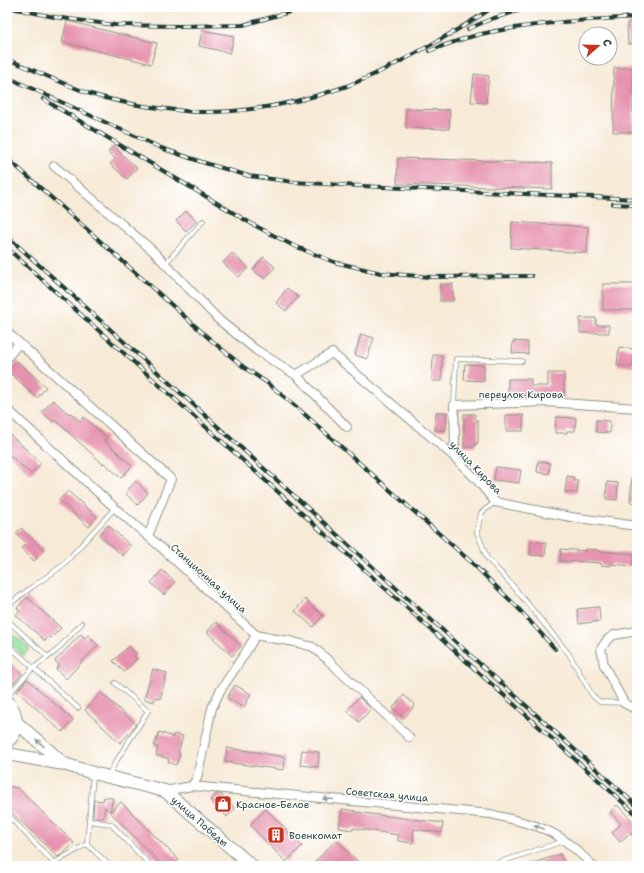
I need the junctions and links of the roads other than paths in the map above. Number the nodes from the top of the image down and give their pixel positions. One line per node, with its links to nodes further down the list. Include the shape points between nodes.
1 (54, 166): 3 (street)
2 (203, 221): 3 (lane)
3 (165, 264): 8 (street, via 219,320 256,350)
4 (7, 332): 5 (street)
5 (19, 343): 6 (street); 17 (street, via 171,479)
6 (7, 358)
7 (522, 361): 9 (lane, via 456,359)
8 (296, 375): 12 (street); 13 (street, улица Кирова, via 332,353)
9 (454, 405): 10 (street, переулок Кирова, via 546,402); 13 (street, via 455,443)
10 (637, 408)
11 (7, 409): 15 (street, Станционная улица)
12 (347, 427)
13 (451, 454): 14 (street, улица Кирова)
14 (495, 502): 16 (street, улица Кирова, via 571,517); 29 (lane, via 481,513 477,532 487,558 569,654 592,695 600,702)
15 (115, 508): 17 (street, Станционная улица); 18 (lane, via 62,566)
16 (637, 526)
17 (148, 536): 22 (street, Станционная улица)
18 (7, 606)
19 (7, 620): 24 (lane)
20 (82, 623): 24 (lane)
21 (637, 631): 29 (street, via 614,635 601,649 604,665)
22 (256, 635): 33 (street, via 313,647); 39 (street, via 212,708 197,778)
23 (7, 644): 25 (lane)
24 (48, 657): 25 (lane)
25 (33, 668): 27 (lane); 30 (lane)
26 (115, 683): 38 (lane, via 148,711)
27 (7, 696)
28 (7, 701): 32 (street, via 15,713)
29 (624, 703): 31 (street)
30 (78, 708)
31 (637, 710)
32 (16, 722): 34 (street, via 15,731); 36 (street, one-way to 32)
33 (409, 737)
34 (7, 742)
35 (7, 754): 36 (street)
36 (64, 764): 37 (street)
37 (93, 773): 38 (street); 42 (lane)
38 (108, 777): 40 (street)
39 (192, 786): 40 (street, Советская улица); 43 (street, Советская улица, one-way to 39, via 539,827 491,814)
40 (166, 791): 48 (street, улица Победы)
41 (7, 814): 44 (lane, via 54,863)
42 (89, 820): 44 (lane); 47 (lane, via 111,824)
43 (565, 840): 45 (street, Советская улица); 49 (lane)
44 (86, 844): 46 (lane)
45 (590, 865)
46 (110, 866)
47 (150, 866)
48 (252, 866)
49 (488, 866)

